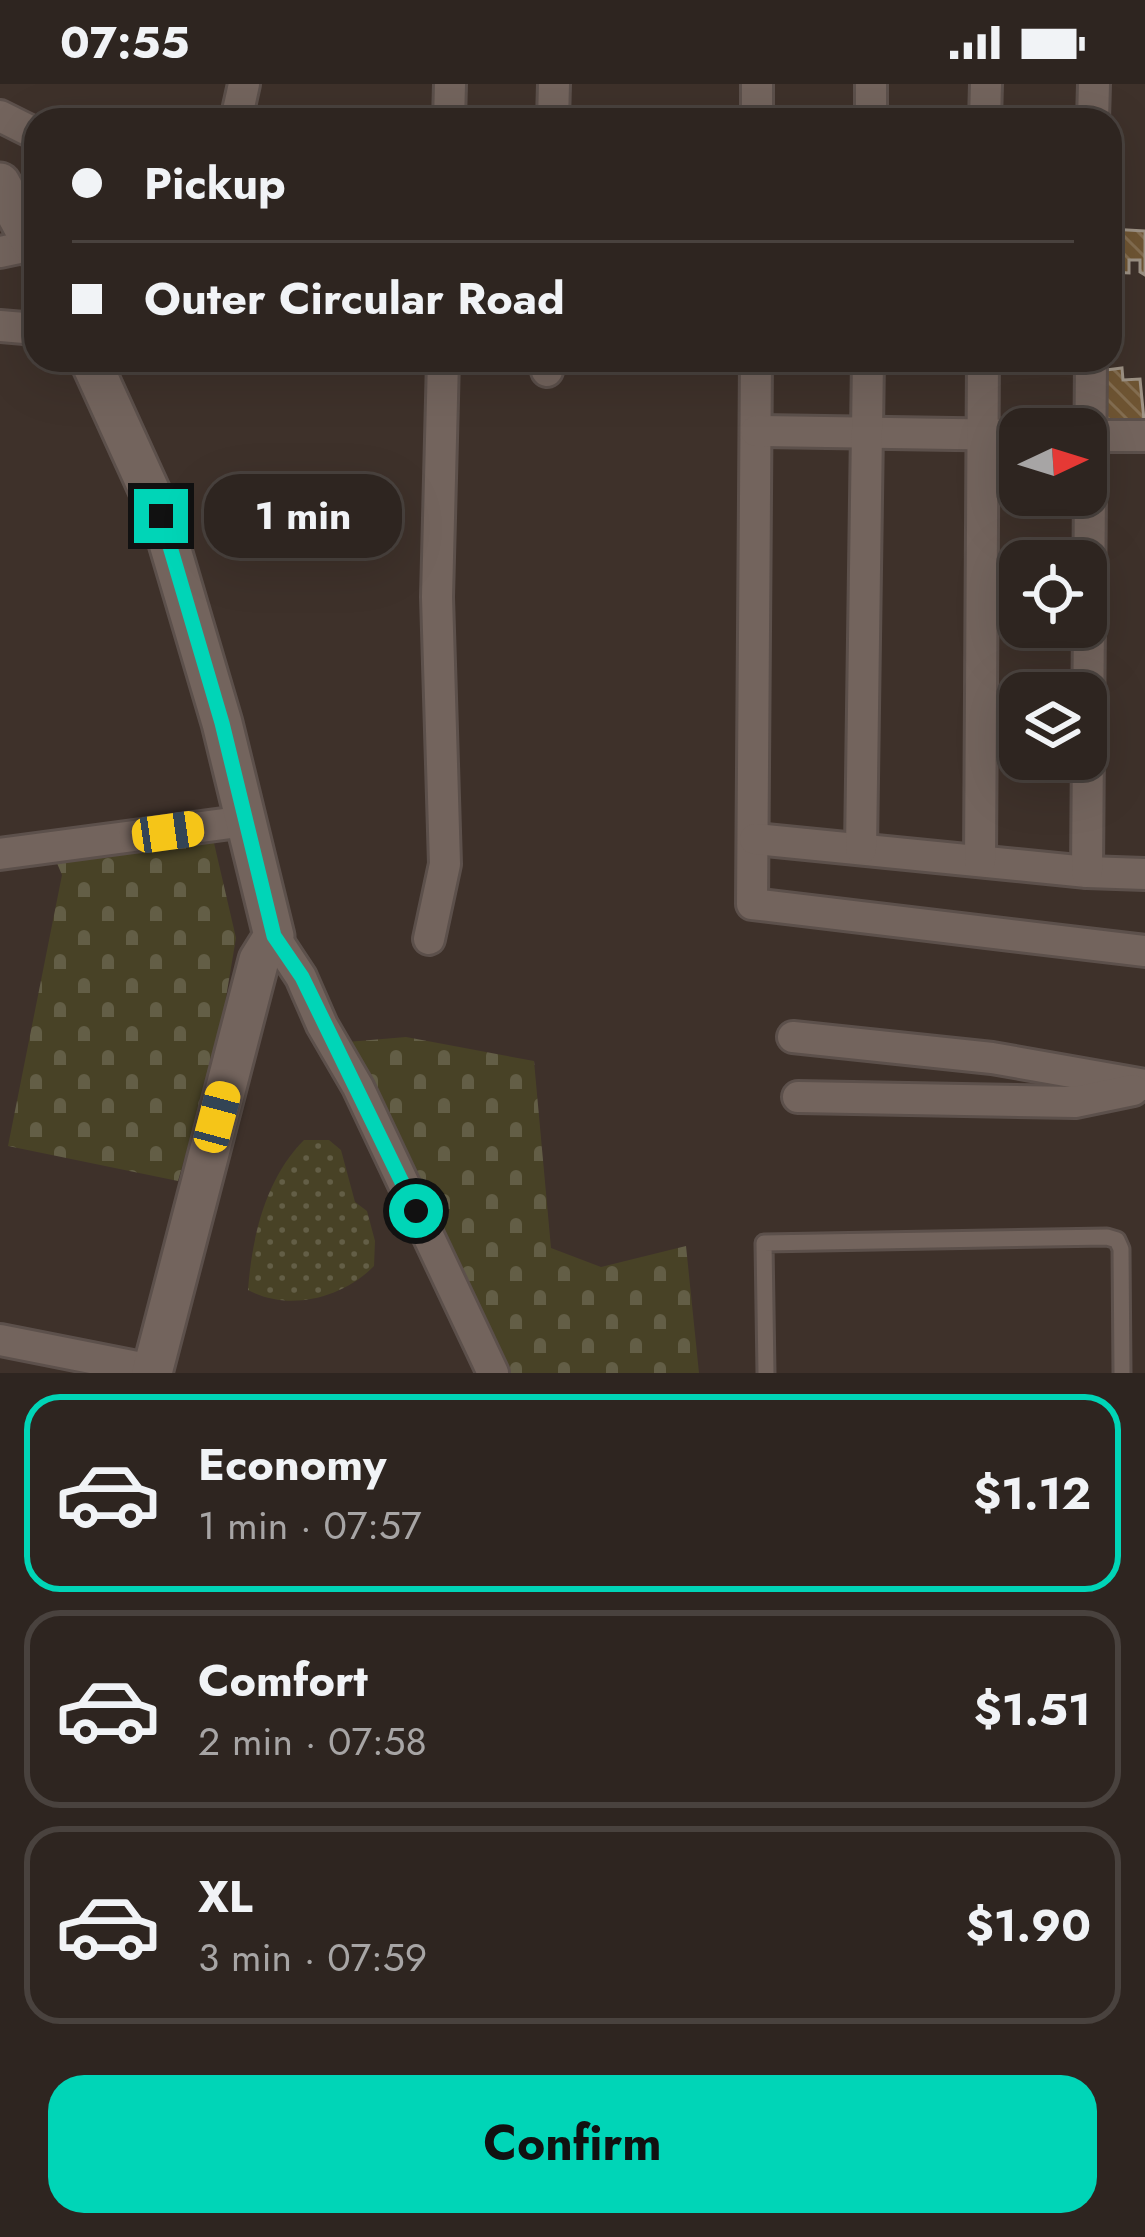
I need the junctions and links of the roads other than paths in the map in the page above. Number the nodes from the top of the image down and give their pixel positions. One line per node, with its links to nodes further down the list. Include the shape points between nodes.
1 (0, 183): 2 (main road)
2 (23, 249)
3 (95, 372): 17 (main road, via 161,516)
4 (443, 372): 25 (street, via 436,597 445,864)
5 (756, 372): 10 (street)
6 (868, 372): 11 (street)
7 (983, 372): 12 (street)
8 (1091, 372): 9 (street)
9 (1089, 408)
10 (756, 431): 11 (street); 18 (street)
11 (867, 433): 12 (street); 19 (street)
12 (983, 434): 13 (street); 21 (street)
13 (999, 434)
14 (1107, 436): 15 (street)
15 (1145, 436)
16 (1088, 516): 22 (street)
17 (246, 821): 20 (street); 24 (main road)
18 (755, 839): 19 (street); 26 (street, via 750,899 758,906)
19 (862, 849): 21 (street)
20 (0, 854)
21 (980, 861): 22 (street)
22 (1087, 872): 23 (street)
23 (1145, 874)
24 (274, 936): 31 (main road, via 259,959); 32 (street, via 358,1087)
25 (429, 939)
26 (1145, 951)
27 (794, 1037): 28 (street, via 992,1058)
28 (1145, 1086): 29 (street, via 1075,1102)
29 (798, 1097)
30 (0, 1340): 31 (street)
31 (152, 1372)
32 (493, 1373)
33 (766, 1373): 34 (lane, via 764,1243 1107,1237 1121,1249)
34 (1122, 1373)

